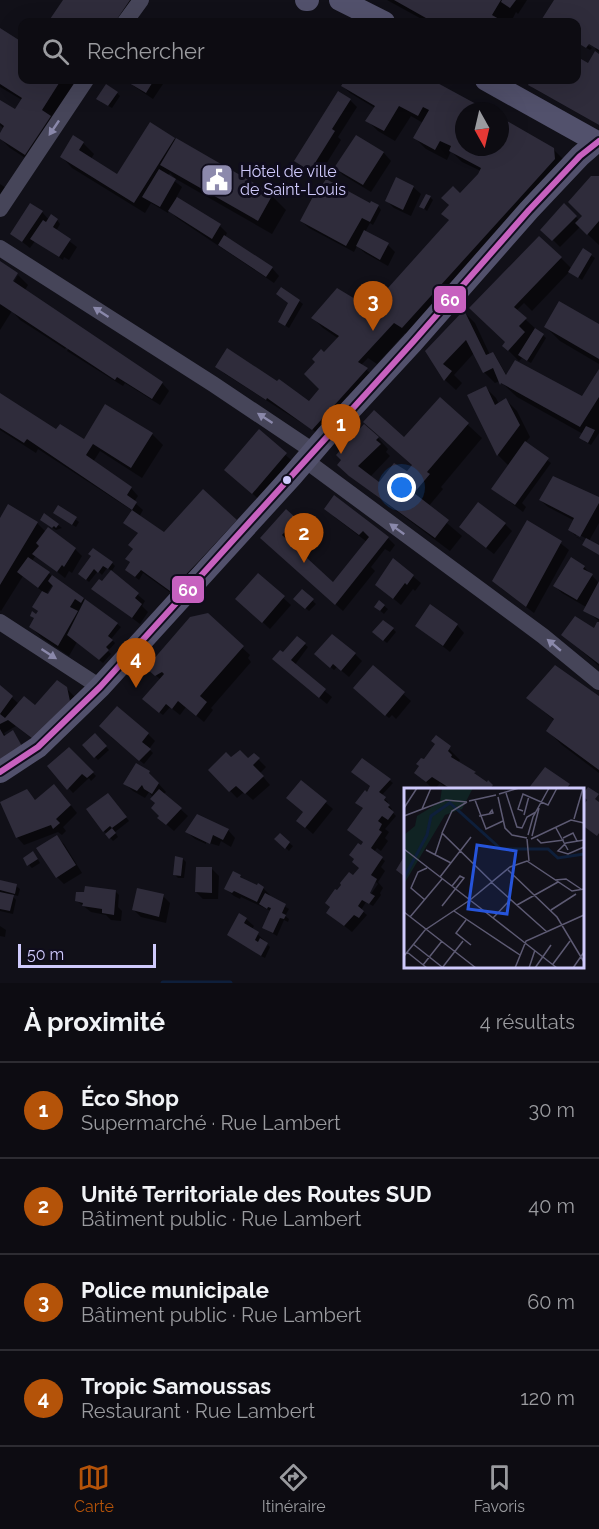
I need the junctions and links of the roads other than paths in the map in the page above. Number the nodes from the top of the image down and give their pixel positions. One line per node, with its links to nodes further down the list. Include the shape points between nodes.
1 (141, 0): 3 (street)
2 (340, 0): 4 (main road)
3 (128, 18)
4 (376, 18)
5 (83, 84): 8 (street, one-way to 8)
6 (495, 84): 7 (main road)
7 (598, 142): 10 (main road, via 529,210)
8 (0, 209)
9 (0, 248): 10 (street, one-way to 9, via 261,415)
10 (309, 455): 12 (street, one-way to 10); 13 (main road)
11 (0, 622): 13 (street, one-way to 13)
12 (599, 682)
13 (100, 687): 14 (main road, via 38,747)
14 (0, 772)

